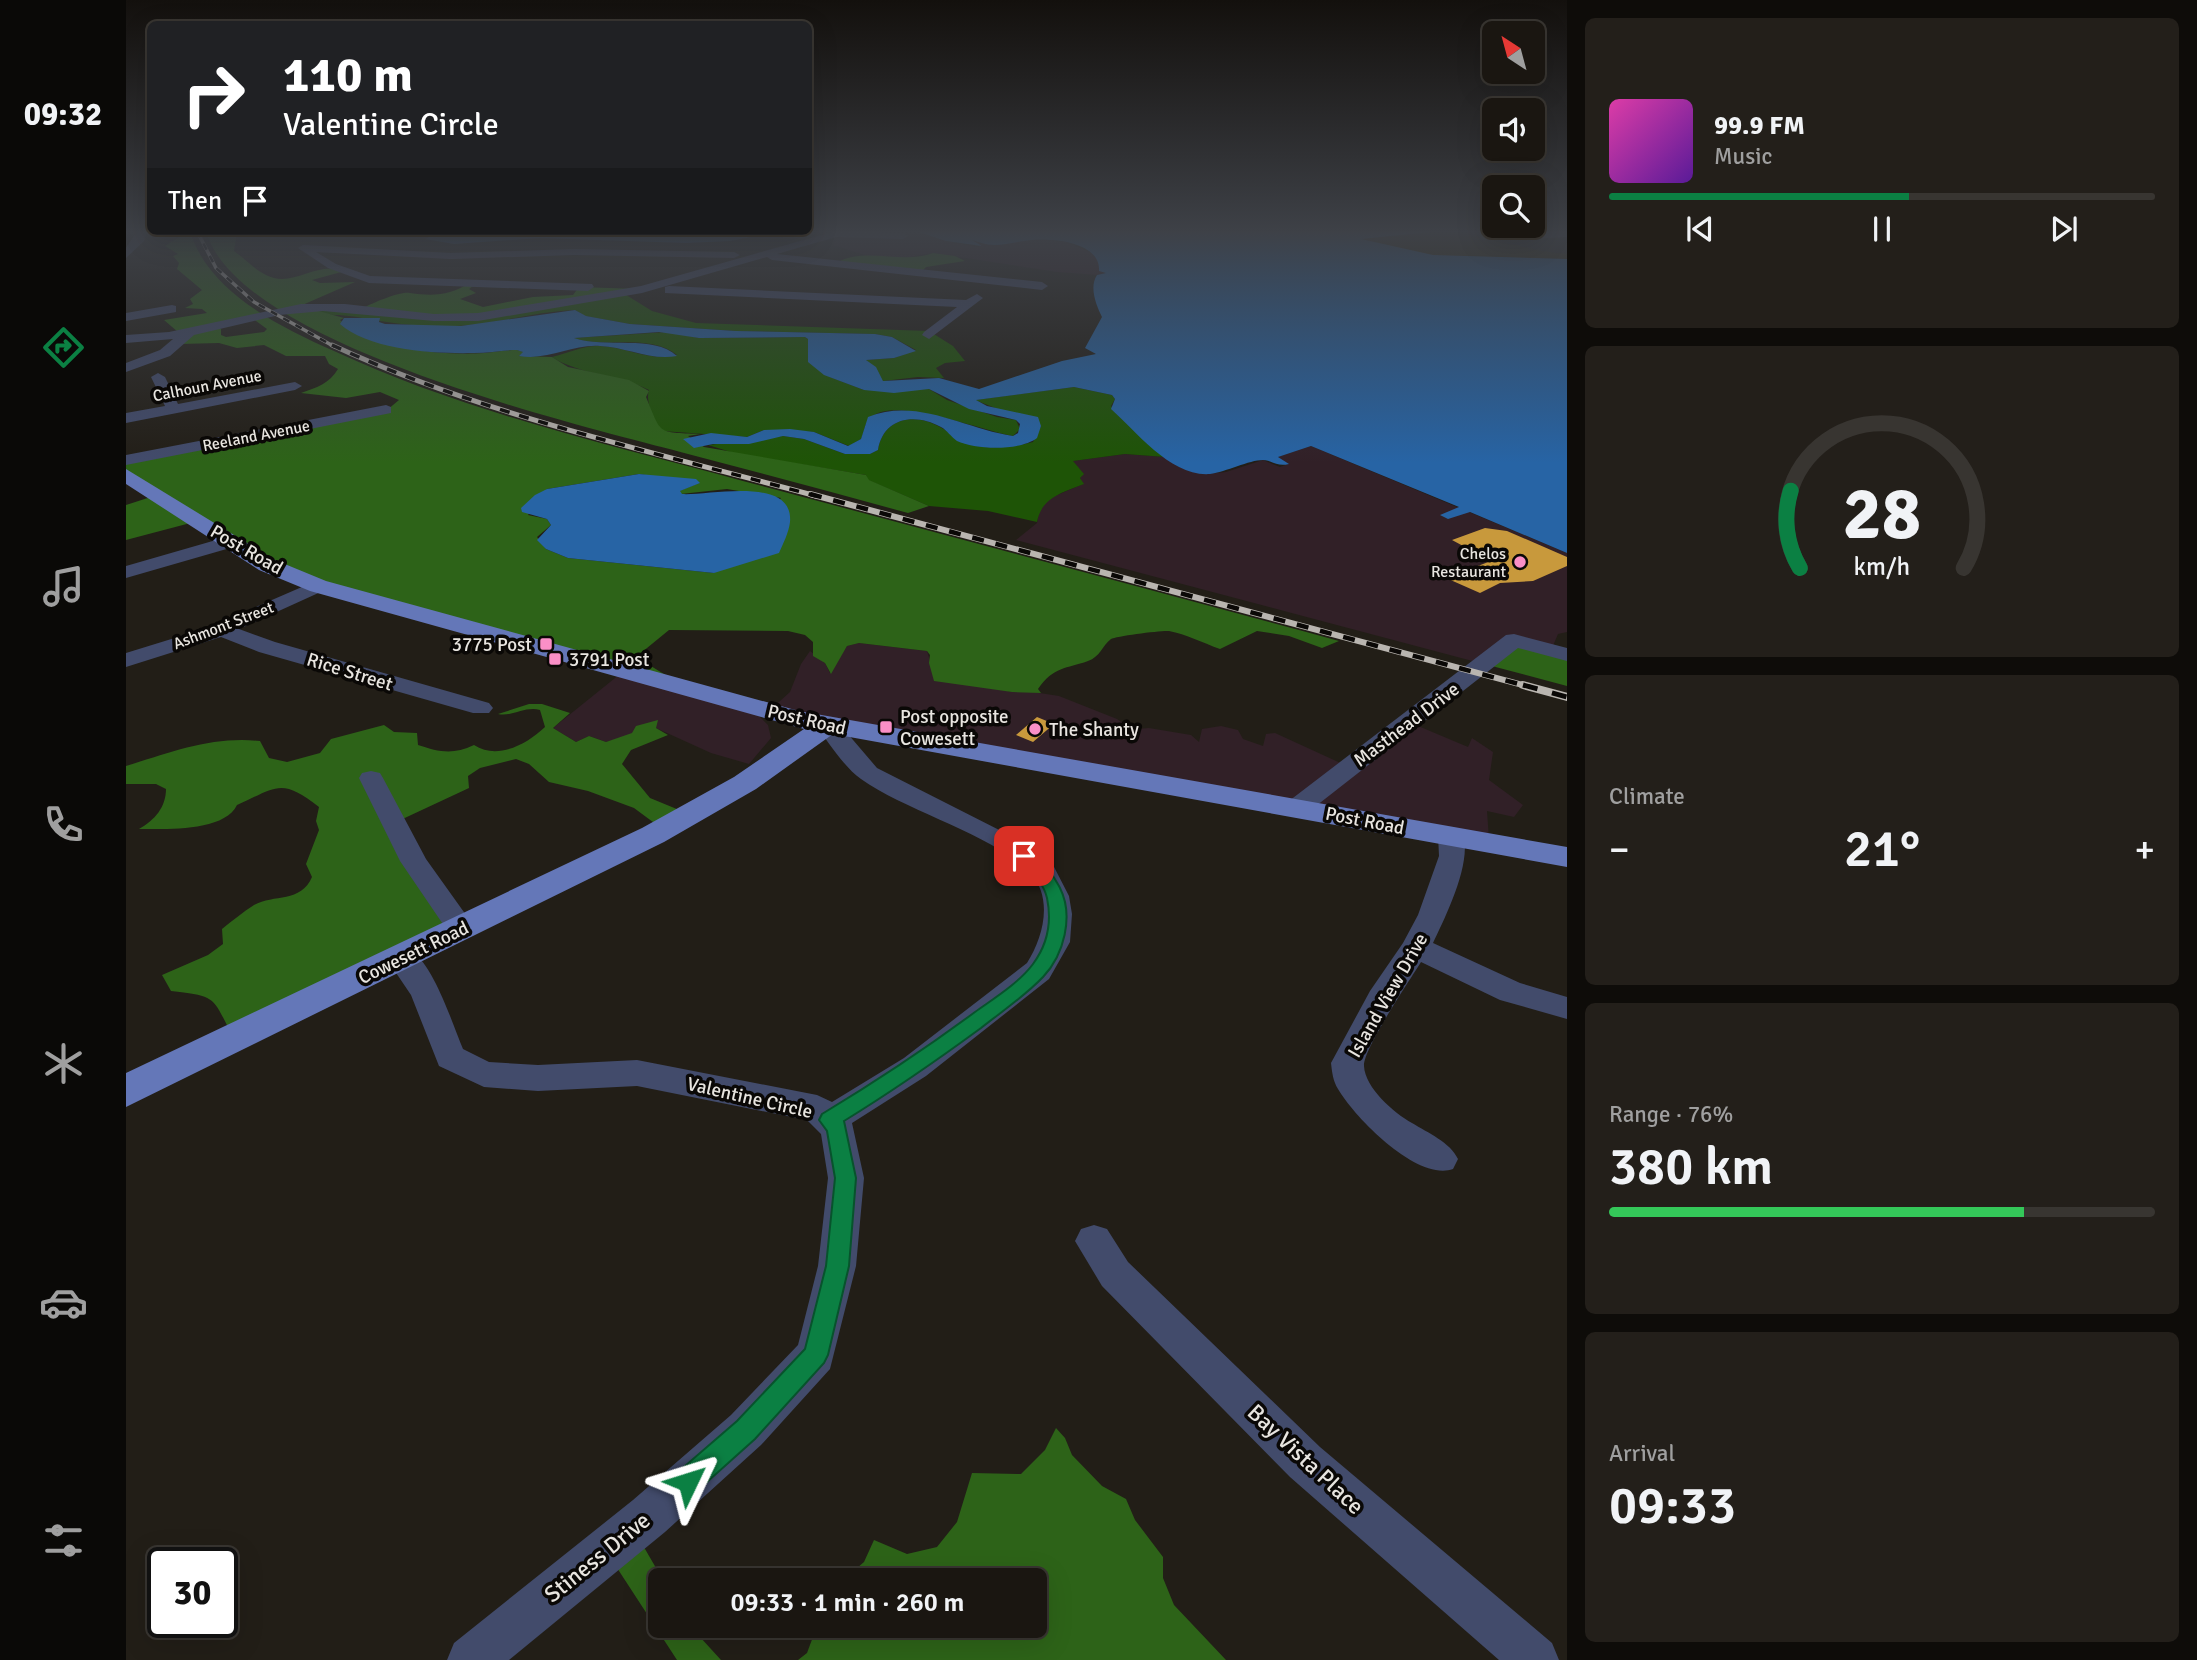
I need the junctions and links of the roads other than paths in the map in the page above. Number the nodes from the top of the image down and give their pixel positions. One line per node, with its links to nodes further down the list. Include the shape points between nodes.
1 (295, 308): 7 (street)
2 (358, 308): 3 (street, via 465,319)
3 (527, 308)
4 (962, 308): 8 (street)
5 (172, 309): 6 (street)
6 (126, 317)
7 (188, 333): 9 (street); 10 (street, via 164,353)
8 (929, 335)
9 (129, 339)
10 (126, 368)
11 (158, 377): 13 (street)
12 (295, 386): 13 (street, Calhoun Avenue)
13 (174, 410): 15 (street, Calhoun Avenue)
14 (386, 410): 16 (street, Reeland Avenue)
15 (126, 418)
16 (126, 460)
17 (126, 475): 18 (main road, Post Road)
18 (230, 542): 19 (street); 20 (main road, Post Road, via 267,565)
19 (126, 572)
20 (318, 586): 21 (street, Ashmont Street); 25 (main road, Post Road)
21 (221, 629): 23 (street, Ashmont Street); 24 (street, Rice Street, via 267,647)
22 (1567, 655): 28 (street, Masthead Drive, via 1514,640)
23 (126, 660)
24 (481, 708)
25 (795, 719): 26 (main road, Post Road); 29 (main road, Cowesett Road)
26 (828, 725): 28 (main road, Post Road); 29 (main road, Cowesett Road); 37 (street, Valentine Circle, via 867,773 1006,844 1042,869 1058,914 1055,942 1028,981 915,1067)
27 (371, 778): 32 (street, via 414,861)
28 (1298, 807): 30 (main road, Post Road)
29 (699, 810): 32 (main road, Cowesett Road)
30 (1451, 835): 31 (main road, Post Road); 33 (street, Island View Drive, via 1446,880)
31 (1567, 857)
32 (461, 929): 34 (main road, Cowesett Road)
33 (1416, 947): 35 (street, via 1511,992); 38 (street, Island View Drive, via 1347,1063 1350,1081 1390,1127)
34 (401, 958): 36 (main road, Cowesett Road); 37 (street, Valentine Circle, via 425,992 450,1057 484,1074 538,1078 637,1073 806,1106)
35 (1567, 1007)
36 (126, 1091)
37 (830, 1120): 40 (street, Stiness Drive, via 837,1128 846,1178 837,1266 816,1355 746,1430)
38 (1441, 1159)
39 (1094, 1241): 41 (street, Bay Vista Place, via 1115,1274 1305,1462)
40 (471, 1660)
41 (1535, 1660)

